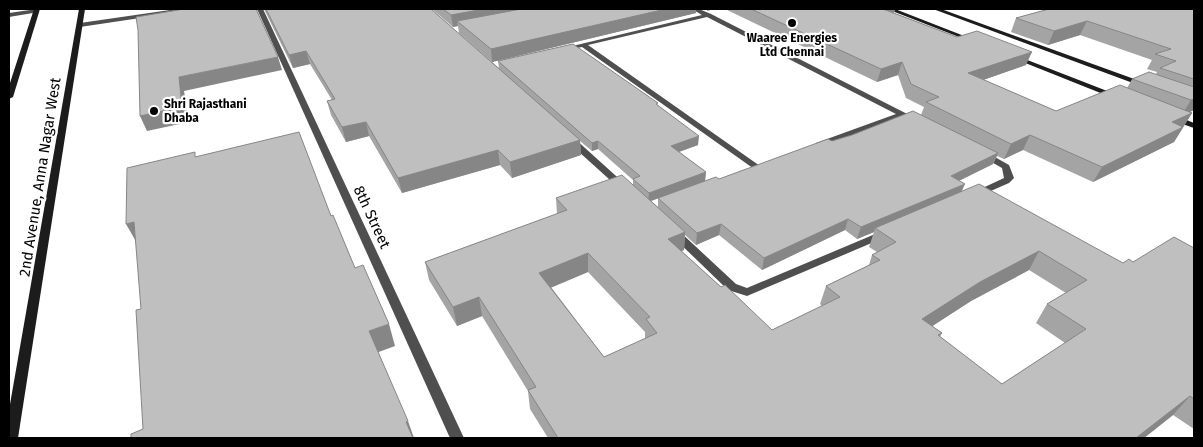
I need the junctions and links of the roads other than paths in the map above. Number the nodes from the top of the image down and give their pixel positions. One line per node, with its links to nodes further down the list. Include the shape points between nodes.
1 (82, 9): 10 (main road, 2nd Avenue, Anna Nagar West)
2 (187, 9): 10 (street)
3 (260, 9): 31 (street, 8th Street)
4 (695, 9): 9 (street)
5 (890, 9): 11 (main road)
6 (936, 9): 15 (main road)
7 (37, 10): 8 (street); 16 (main road)
8 (9, 15)
9 (709, 15): 12 (street); 18 (street)
10 (80, 26): 30 (main road, 2nd Avenue, Anna Nagar West)
11 (982, 44)
12 (584, 45): 13 (street); 25 (street)
13 (556, 51)
14 (1010, 55): 17 (main road)
15 (1148, 86)
16 (9, 97)
17 (1120, 97)
18 (903, 114): 20 (street); 23 (street)
19 (1167, 115): 21 (main road)
20 (920, 122)
21 (1194, 126)
22 (561, 131): 26 (street)
23 (812, 148)
24 (978, 151): 27 (street, via 1006,167 1009,178)
25 (757, 168)
26 (632, 195)
27 (970, 197)
28 (668, 228): 29 (street, via 732,287 747,292)
29 (890, 232)
30 (11, 438)
31 (457, 438)

